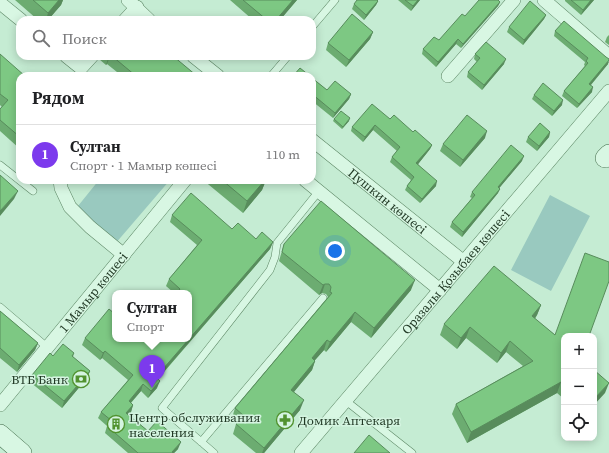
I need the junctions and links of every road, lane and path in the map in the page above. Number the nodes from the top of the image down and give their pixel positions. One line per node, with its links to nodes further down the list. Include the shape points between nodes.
1 (334, 0): 9 (lane)
2 (514, 0): 18 (street)
3 (544, 0): 10 (street)
4 (0, 3): 6 (street)
5 (132, 4): 7 (street); 8 (street)
6 (16, 16)
7 (127, 16)
8 (145, 16)
9 (316, 22)
10 (609, 56)
11 (70, 60): 15 (street)
12 (89, 60): 15 (street)
13 (198, 60): 16 (street)
14 (285, 60): 17 (lane)
15 (80, 72)
16 (213, 72)
17 (274, 72)
18 (448, 76)
19 (609, 91): 30 (street, Оразалы Қозыбаев көшесі)
20 (316, 143): 30 (street, Пушкин көшесі)
21 (0, 164): 22 (lane)
22 (16, 178)
23 (24, 184): 28 (lane)
24 (60, 184): 29 (street, via 70,206 90,227)
25 (182, 184): 29 (street, 1 Мамыр көшесі)
26 (310, 184): 27 (street)
27 (319, 191): 31 (street); 38 (lane, via 277,243 270,270 162,408)
28 (33, 192)
29 (124, 255): 34 (street, 1 Мамыр көшесі)
30 (464, 262): 31 (street, Оразалы Қозыбаев көшесі)
31 (440, 290): 35 (street, Оразалы Қозыбаев көшесі)
32 (323, 298): 38 (lane)
33 (0, 307): 34 (lane)
34 (48, 348): 36 (street, 1 Мамыр көшесі)
35 (346, 401): 41 (street, Оразалы Қозыбаев көшесі); 42 (lane)
36 (0, 405)
37 (0, 434): 39 (main road)
38 (201, 442): 40 (lane)
39 (22, 453)
40 (214, 453)
41 (301, 453)
42 (412, 453)

